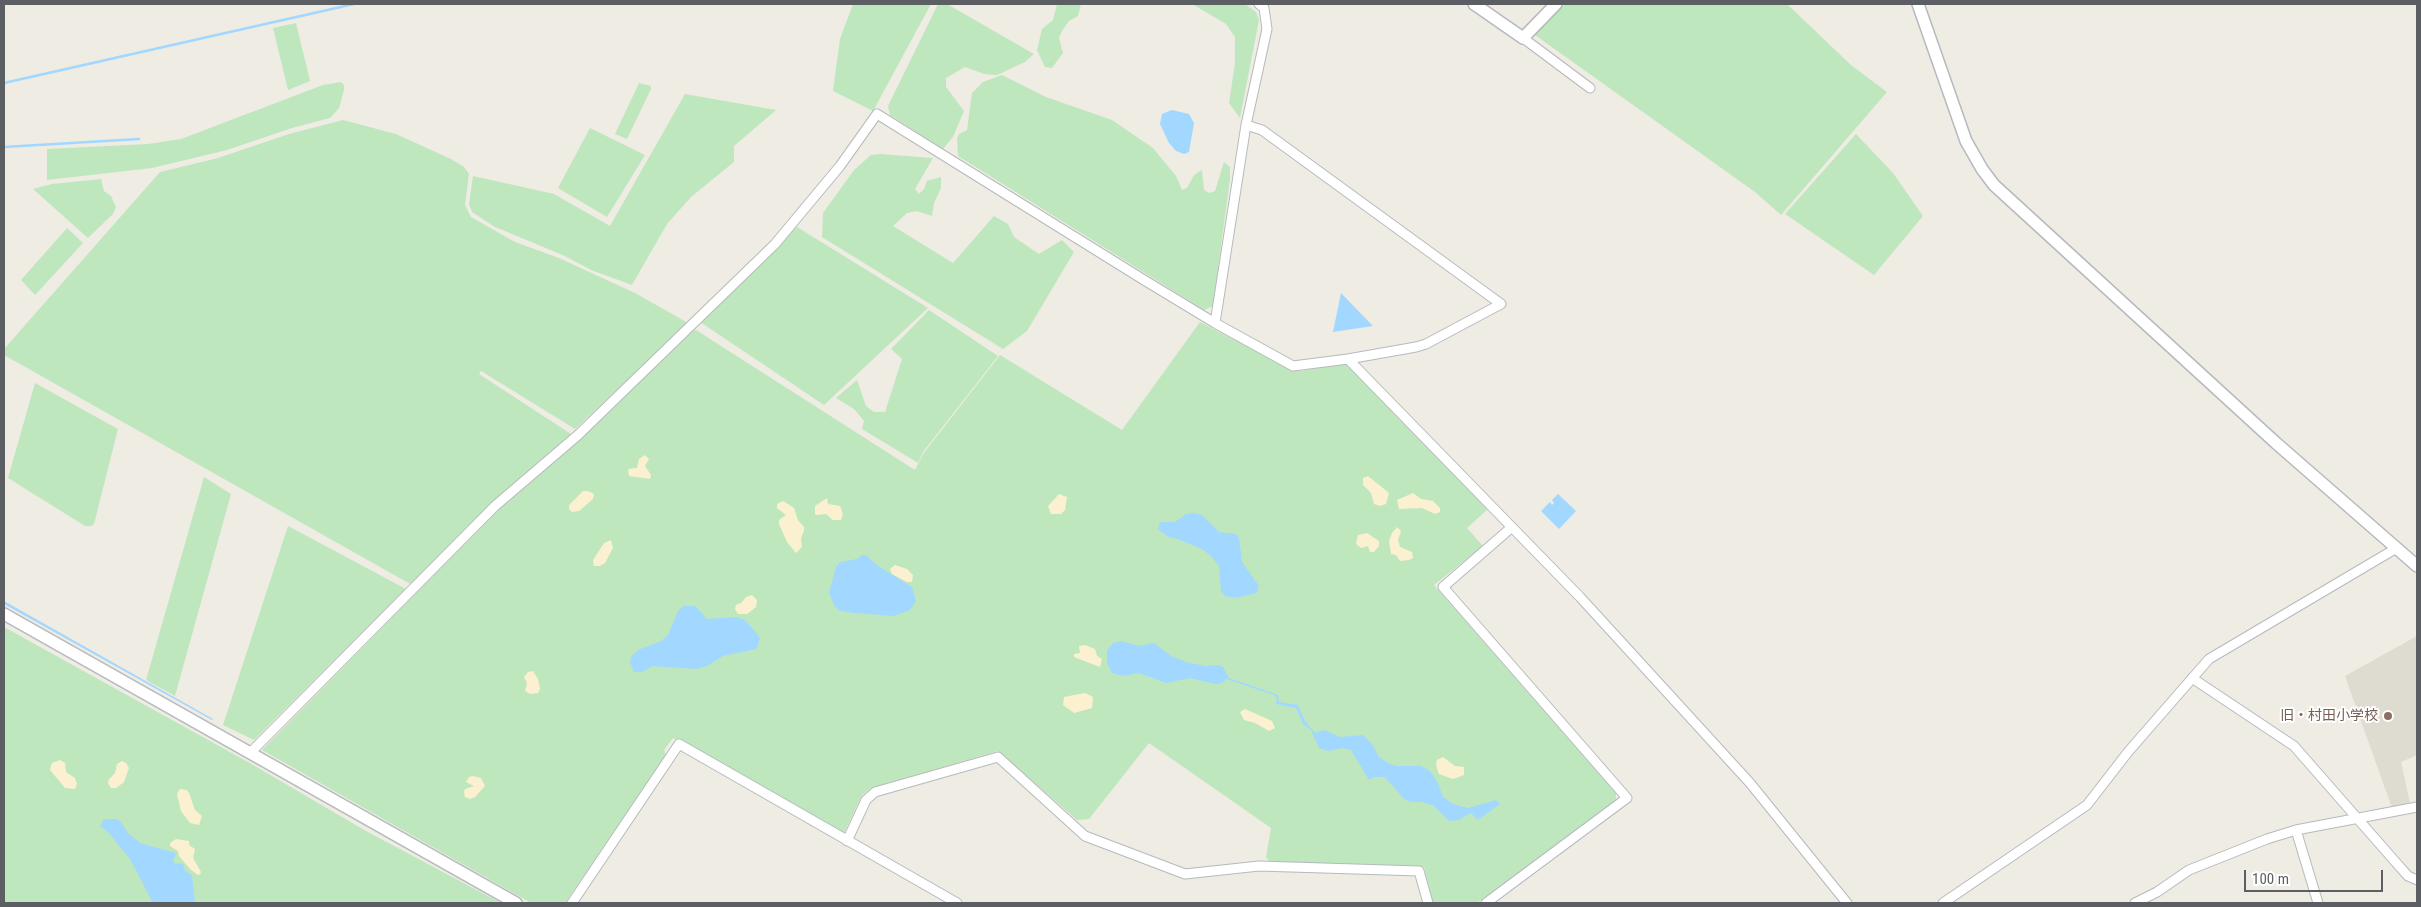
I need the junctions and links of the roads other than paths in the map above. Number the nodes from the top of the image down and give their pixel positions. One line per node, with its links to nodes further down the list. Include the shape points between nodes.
1 (1259, 4): 7 (street, via 1264,8 1267,29)
2 (1474, 4): 5 (street)
3 (1556, 4): 5 (street)
4 (1918, 4): 11 (street, via 1966,140 1994,185)
5 (1523, 38): 6 (street)
6 (1590, 88)
7 (1246, 125): 8 (street); 9 (street, via 1262,130 1501,304 1426,344)
8 (1215, 323): 9 (street, via 1293,366); 15 (street, via 878,114 840,166 775,244 578,435 495,506)
9 (1348, 359): 10 (street)
10 (1512, 527): 25 (street, via 1443,587 1627,798); 26 (street, via 1750,783)
11 (2395, 549): 12 (street); 14 (street, via 2209,659)
12 (2417, 566)
13 (4, 614): 15 (street)
14 (2192, 678): 17 (street, via 2294,746); 27 (street, via 2087,805)
15 (250, 753): 21 (street)
16 (2417, 807): 17 (street)
17 (2356, 819): 18 (street); 20 (street, via 2408,876)
18 (2296, 830): 28 (street, via 2189,870); 29 (street)
19 (848, 841): 22 (street, via 678,744); 23 (street); 24 (street, via 866,800 876,792 998,757 1085,836 1185,874 1259,866 1419,871)
20 (2417, 880)
21 (516, 903)
22 (572, 903)
23 (957, 903)
24 (1428, 903)
25 (1486, 903)
26 (1847, 903)
27 (1943, 903)
28 (2135, 903)
29 (2318, 903)

